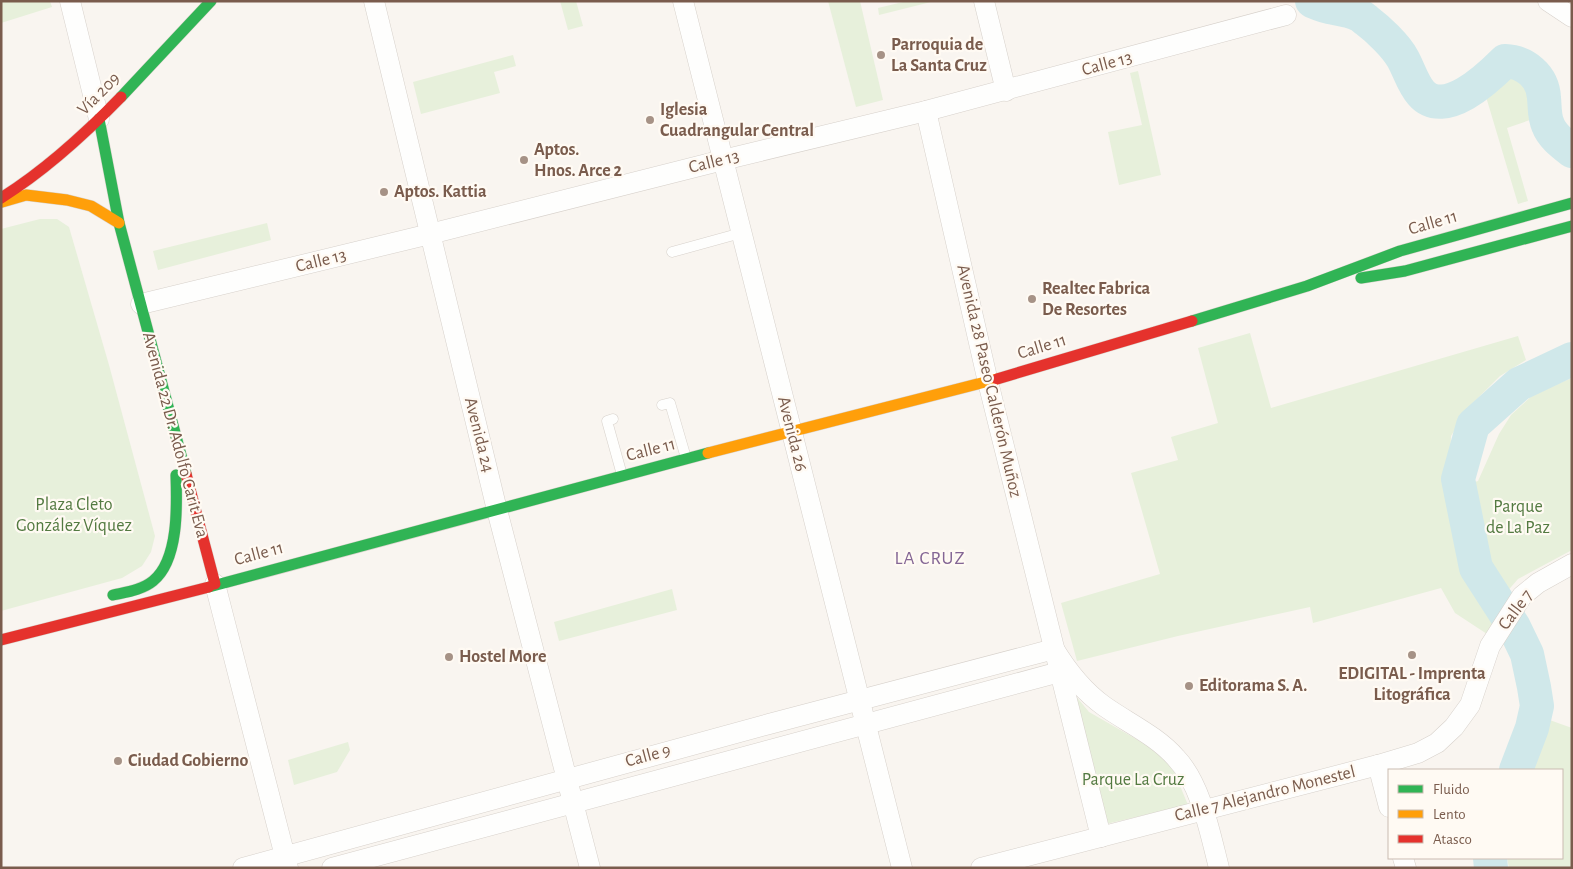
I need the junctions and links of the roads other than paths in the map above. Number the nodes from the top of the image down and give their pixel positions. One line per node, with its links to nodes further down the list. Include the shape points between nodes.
1 (70, 1): 11 (street, Avenida 22 Dr. Adolfo Carit Eva)
2 (211, 1): 11 (main road, Vía 209)
3 (374, 1): 19 (street, Avenida 24)
4 (683, 1): 12 (street, Avenida 26)
5 (984, 1): 9 (street)
6 (1551, 2): 8 (street)
7 (1286, 15): 9 (street, Calle 13)
8 (1572, 17)
9 (1006, 91): 10 (street, Calle 13)
10 (926, 112): 12 (street, Calle 13); 23 (street, Avenida 28 Paseo Calderón Muñoz)
11 (99, 119): 13 (main road, Vía 209, via 42,171); 16 (main road, Avenida 22 Dr. Adolfo Carit Eva)
12 (723, 160): 18 (street, Avenida 26); 19 (street, Calle 13)
13 (1, 198)
14 (1, 203): 16 (main road, via 26,195 67,200 91,206)
15 (1572, 203): 21 (main road, Calle 11, via 1400,251)
16 (119, 222): 22 (main road, Avenida 22 Dr. Adolfo Carit Eva)
17 (1572, 226): 21 (main road, Calle 11, via 1405,271)
18 (741, 233): 20 (lane); 27 (street, Avenida 26)
19 (430, 234): 22 (street, Calle 13); 31 (street, Avenida 24)
20 (672, 252)
21 (1307, 286): 23 (main road, Calle 11)
22 (141, 304): 25 (main road, Avenida 22 Dr. Adolfo Carit Eva)
23 (988, 382): 27 (main road, Calle 11); 40 (street, Avenida 28 Paseo Calderón Muñoz)
24 (662, 405): 28 (lane, via 670,403)
25 (170, 416): 30 (main road); 35 (main road, Avenida 22 Dr. Adolfo Carit Eva)
26 (613, 420): 29 (lane, via 607,421)
27 (792, 433): 28 (main road, Calle 11); 42 (street, Avenida 26)
28 (686, 459): 29 (main road, Calle 11)
29 (622, 475): 31 (main road, Calle 11)
30 (177, 493): 32 (main road); 36 (main road, via 172,545 165,565 154,580 138,589)
31 (497, 510): 35 (main road, Calle 11); 45 (street, Avenida 24)
32 (183, 542)
33 (1572, 564): 39 (street, Calle 7, via 1522,596)
34 (172, 584): 37 (main road)
35 (215, 584): 37 (main road, Calle 11); 50 (street, Avenida 22 Dr. Adolfo Carit Eva)
36 (102, 598)
37 (157, 601): 38 (main road, Calle 11)
38 (1, 640)
39 (1490, 646): 44 (street, Calle 7 Alejandro Monestel, via 1470,705 1454,727 1437,743 1418,753)
40 (1054, 650): 41 (street, Avenida 28 Paseo Calderón Muñoz); 42 (street, Calle 9)
41 (1063, 672): 43 (street, Calle 9); 48 (street, Avenida 28 Paseo Calderón Muñoz, via 1177,758); 49 (street, Avenida 28 Paseo Calderón Muñoz)
42 (860, 700): 43 (street, Avenida 26); 45 (street, Calle 9)
43 (866, 724): 46 (street, Calle 9); 54 (street, Avenida 26)
44 (1378, 765): 47 (street); 48 (street, Calle 7 Alejandro Monestel)
45 (566, 779): 46 (street, Avenida 24); 50 (street, Calle 9)
46 (573, 802): 52 (street, Calle 9); 53 (street, Avenida 24)
47 (1388, 804)
48 (1204, 810): 49 (street, Calle 7 Alejandro Monestel); 56 (street, Avenida 28 Paseo Calderón Muñoz)
49 (1101, 837): 55 (street, Calle 7 Alejandro Monestel)
50 (287, 862): 51 (street, Calle 9)
51 (243, 868)
52 (332, 868)
53 (590, 868)
54 (902, 868)
55 (981, 868)
56 (1219, 868)

